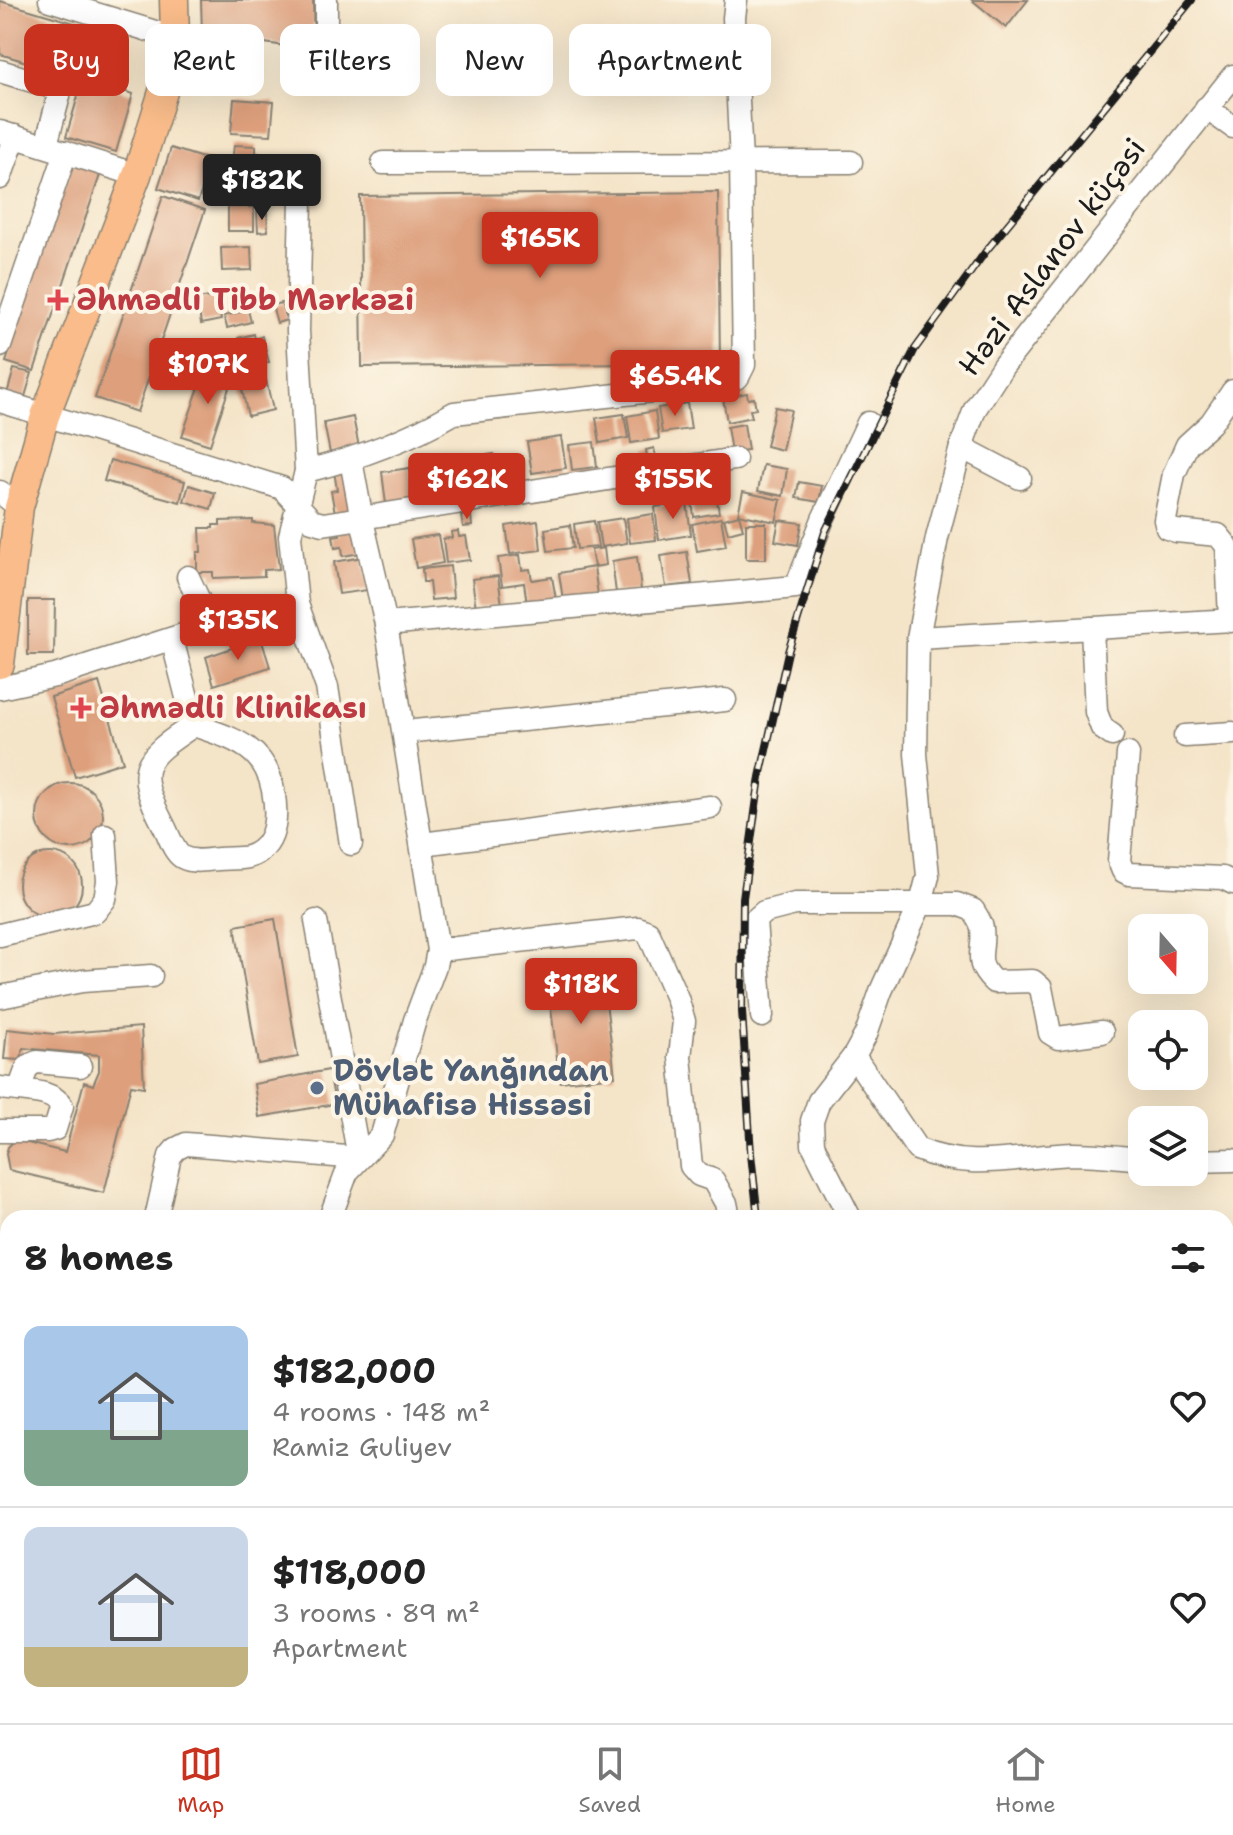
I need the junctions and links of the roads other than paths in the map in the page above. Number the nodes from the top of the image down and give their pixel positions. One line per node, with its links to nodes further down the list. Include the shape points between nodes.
1 (50, 0): 5 (street)
2 (174, 0): 7 (main road)
3 (326, 0): 6 (street)
4 (736, 0): 16 (street)
5 (97, 7): 8 (street)
6 (326, 23)
7 (175, 24)
8 (145, 26)
9 (0, 71): 15 (street, via 57,91)
10 (1233, 76): 12 (street, Həzi Aslanov küçəsi)
11 (162, 96): 19 (main road)
12 (1206, 108): 13 (street); 27 (street, Həzi Aslanov küçəsi, via 1003,366 975,409)
13 (1233, 127)
14 (7, 134): 15 (street); 20 (street)
15 (56, 149): 19 (street); 22 (street)
16 (741, 162): 17 (street); 18 (street); 29 (street, via 744,365 738,377 725,383 454,413 418,434)
17 (851, 162)
18 (383, 163)
19 (137, 175): 25 (main road)
20 (0, 178)
21 (301, 200): 30 (street, via 298,331)
22 (0, 346)
23 (1233, 391): 38 (street, via 1211,423 1187,445 1174,474 1165,520 1167,528 1176,531 1218,535 1227,546)
24 (0, 401): 25 (street)
25 (45, 416): 32 (main road); 33 (street, via 266,482)
26 (868, 423): 39 (street, via 796,587)
27 (961, 447): 31 (street); 42 (street, Həzi Aslanov küçəsi)
28 (735, 459): 34 (street)
29 (351, 460): 30 (street); 34 (street)
30 (306, 471): 33 (street)
31 (1020, 478)
32 (10, 500): 35 (main road); 44 (main road)
33 (299, 504): 34 (street, via 312,521 323,524); 37 (street, via 290,536)
34 (362, 520): 39 (street)
35 (0, 551)
36 (188, 577): 40 (street)
37 (297, 604): 40 (street); 55 (street, via 327,687)
38 (1232, 620): 41 (street)
39 (386, 624): 48 (street)
40 (211, 626): 43 (street)
41 (1092, 628): 42 (street); 50 (street, via 1096,712 1102,728)
42 (918, 638): 58 (street, Həzi Aslanov küçəsi, via 916,754 928,876)
43 (172, 639): 45 (street); 47 (street)
44 (0, 664)
45 (0, 688)
46 (725, 700): 48 (street)
47 (194, 725): 47 (street, via 159,749 144,776 147,794 179,855 192,861 248,857 268,845 276,824 273,788 263,765 242,742)
48 (404, 732): 56 (street)
49 (1233, 733): 51 (street)
50 (1112, 735)
51 (1185, 736)
52 (1128, 754): 57 (street, via 1119,861 1123,871)
53 (710, 807): 56 (street)
54 (105, 835): 60 (street, via 108,881 105,899 95,912)
55 (351, 844)
56 (422, 844): 61 (street)
57 (1233, 883)
58 (921, 903): 64 (street, via 795,904 764,912 755,920); 65 (street, via 973,910 982,926 983,972 994,982 1033,981 1041,988 1050,1033 1058,1038); 66 (street, Həzi Aslanov küçəsi)
59 (316, 921): 70 (street)
60 (0, 935)
61 (438, 950): 70 (street, via 382,1135); 76 (street, via 638,928 648,932 684,1021 680,1057 691,1166 713,1180)
62 (151, 976): 63 (street)
63 (0, 997)
64 (762, 1016)
65 (1102, 1032)
66 (854, 1056): 71 (street, via 917,1149 935,1157 966,1163 1074,1154); 77 (street, Həzi Aslanov küçəsi, via 819,1101 812,1121 813,1145)
67 (80, 1066): 68 (street, via 37,1062)
68 (10, 1089): 69 (street, via 59,1100 59,1121 48,1131)
69 (0, 1131)
70 (359, 1158): 74 (street, via 186,1144 170,1156); 75 (street, via 347,1172)
71 (1128, 1158)
72 (1233, 1160): 73 (street)
73 (1208, 1161)
74 (158, 1210)
75 (333, 1210)
76 (727, 1210)
77 (846, 1210)

